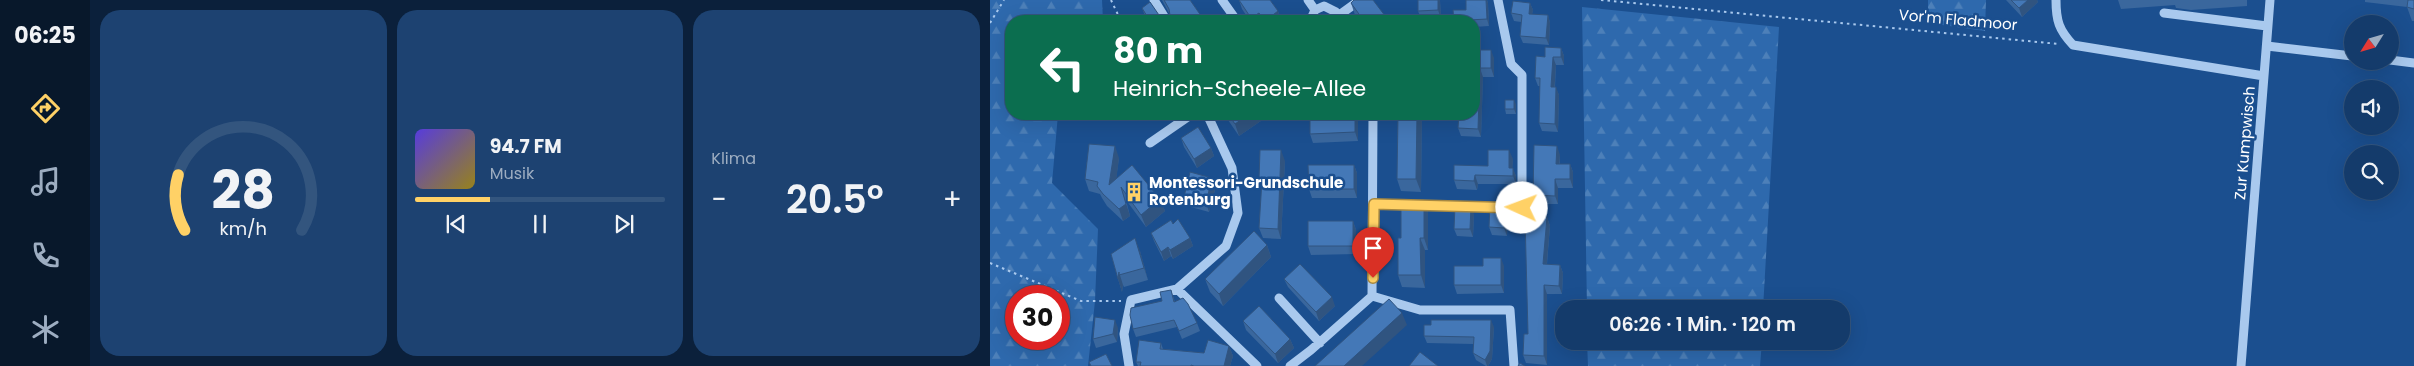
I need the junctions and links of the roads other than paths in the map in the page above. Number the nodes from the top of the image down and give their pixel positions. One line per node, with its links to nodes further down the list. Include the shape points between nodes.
1 (1154, 0): 10 (street)
2 (1222, 0): 11 (street)
3 (1308, 0): 8 (street)
4 (1360, 0): 14 (street)
5 (1498, 0): 25 (street, via 1511,64 1522,75 1522,208)
6 (2056, 0): 20 (street, Zur Kumpwisch, via 2061,32 2073,45)
7 (2270, 0): 15 (street)
8 (1314, 10): 12 (street); 13 (street, via 1332,8)
9 (2164, 13): 15 (street)
10 (1163, 15)
11 (1233, 15)
12 (1312, 15)
13 (1336, 15)
14 (1343, 15)
15 (2267, 26): 16 (street)
16 (2267, 46): 17 (street); 20 (street)
17 (2344, 55)
18 (2399, 61): 19 (street)
19 (2414, 63)
20 (2264, 76): 34 (street, Zur Kumpwisch)
21 (1183, 120): 24 (street)
22 (1209, 120): 26 (street, via 1232,168 1238,213 1226,246)
23 (1373, 120): 25 (street)
24 (1150, 143)
25 (1374, 204): 27 (street)
26 (1177, 289): 30 (street, via 1131,300 1124,334); 31 (street)
27 (1372, 296): 29 (street); 33 (street, via 1420,310 1510,310)
28 (1279, 298): 29 (street)
29 (1320, 343): 32 (street)
30 (1129, 366)
31 (1257, 366)
32 (1290, 366)
33 (1514, 366)
34 (2241, 366)

